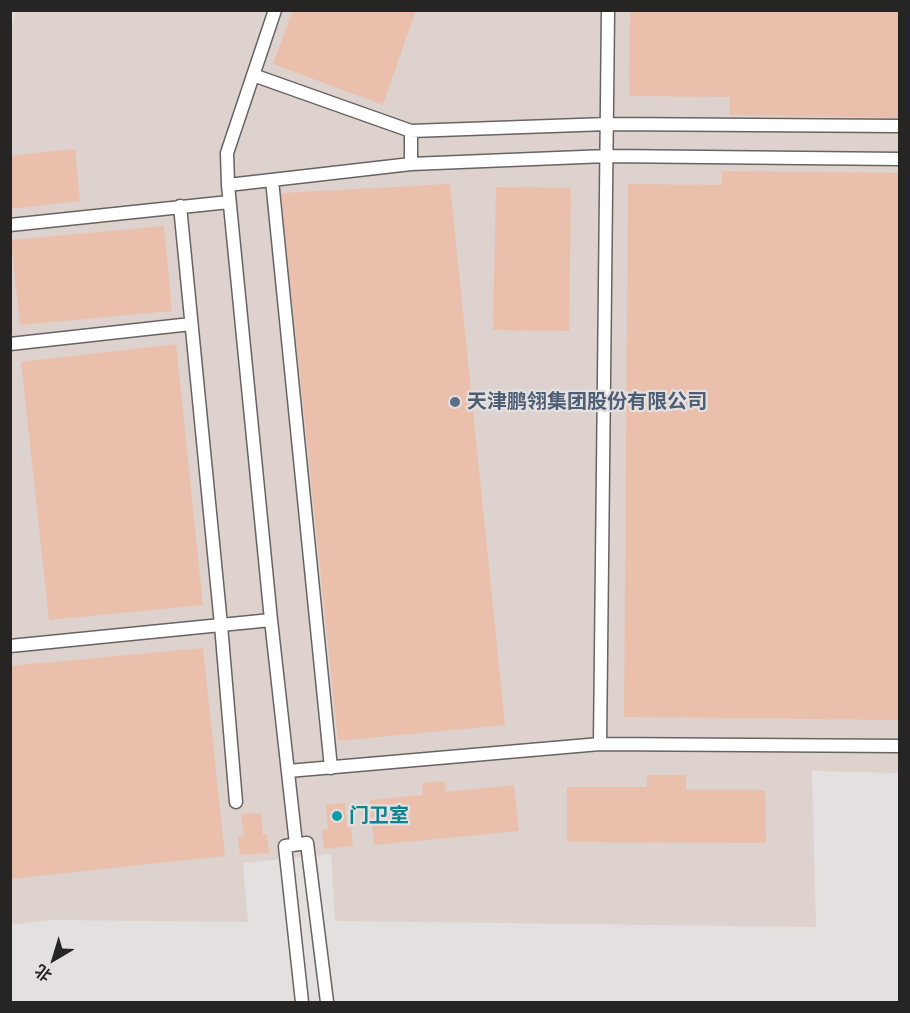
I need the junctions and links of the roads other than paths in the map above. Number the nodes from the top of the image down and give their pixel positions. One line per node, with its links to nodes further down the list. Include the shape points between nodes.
1 (276, 10): 3 (lane)
2 (608, 10): 4 (lane)
3 (253, 75): 6 (lane); 11 (lane, via 228,153)
4 (607, 124): 5 (lane); 6 (lane); 7 (lane)
5 (900, 126)
6 (411, 131): 9 (lane)
7 (607, 156): 8 (lane); 9 (lane); 20 (lane)
8 (900, 159)
9 (411, 164): 10 (lane)
10 (272, 180): 11 (lane); 22 (lane)
11 (228, 185): 12 (lane)
12 (229, 202): 13 (lane); 17 (lane)
13 (180, 206): 14 (lane); 15 (lane)
14 (10, 225)
15 (191, 324): 16 (lane); 18 (lane)
16 (10, 344)
17 (271, 620): 18 (lane); 23 (lane)
18 (221, 625): 19 (lane); 24 (lane)
19 (10, 646)
20 (600, 744): 21 (lane); 22 (lane)
21 (900, 746)
22 (331, 768): 23 (lane)
23 (288, 771): 25 (lane)
24 (236, 802)
25 (296, 844): 26 (lane); 27 (lane)
26 (302, 1002)
27 (327, 1002)

